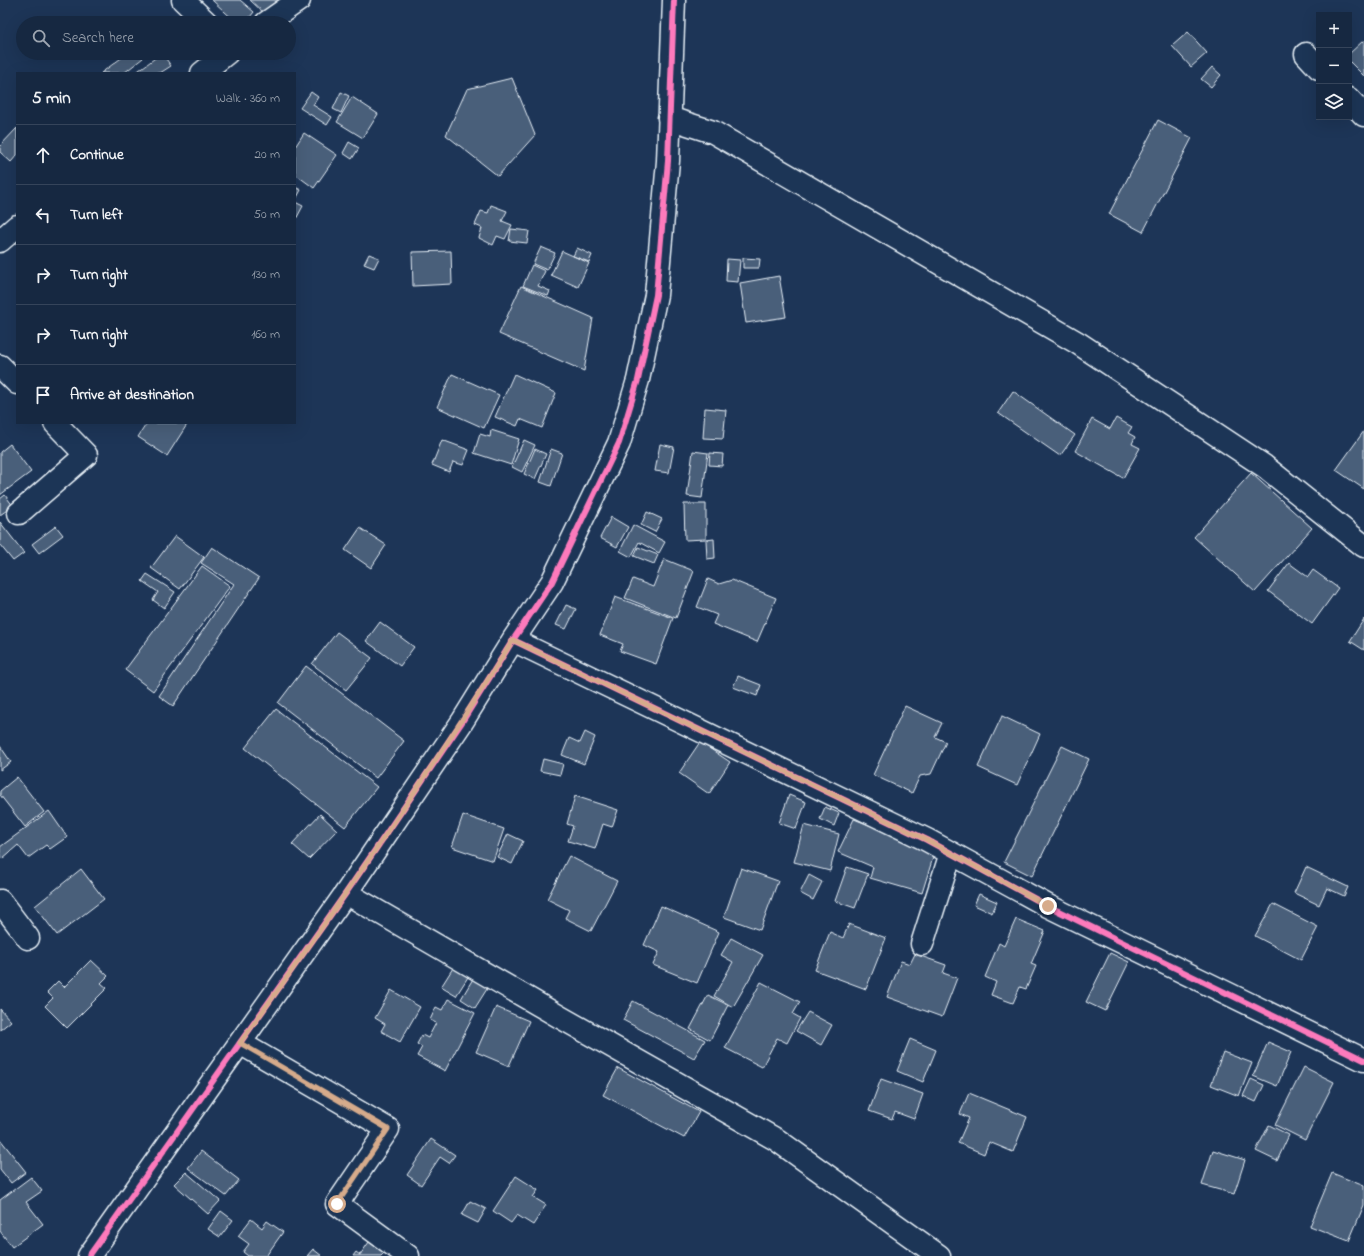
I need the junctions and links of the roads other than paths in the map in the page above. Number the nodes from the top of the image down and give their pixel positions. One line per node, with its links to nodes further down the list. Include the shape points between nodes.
1 (183, 0): 4 (street)
2 (299, 0): 5 (street)
3 (674, 0): 10 (street)
4 (200, 16)
5 (276, 16)
6 (218, 60): 7 (street)
7 (203, 72)
8 (1352, 103): 9 (street)
9 (1364, 115)
10 (669, 118): 17 (street, via 713,132 1078,343 1264,466); 18 (street, via 668,161 656,296 638,380 619,443 552,582)
11 (16, 227): 12 (street)
12 (0, 241)
13 (0, 366): 14 (street)
14 (16, 383)
15 (56, 424): 16 (street, via 86,454)
16 (19, 513)
17 (1364, 546)
18 (513, 640): 19 (street); 20 (street, via 462,722)
19 (951, 853): 23 (street); 25 (street, via 1048,906)
20 (346, 893): 24 (street); 28 (street, via 777,1140)
21 (0, 901): 22 (street)
22 (28, 938)
23 (922, 944)
24 (240, 1043): 26 (street); 27 (street, via 388,1129 337,1204)
25 (1364, 1060)
26 (89, 1256)
27 (408, 1256)
28 (939, 1256)

